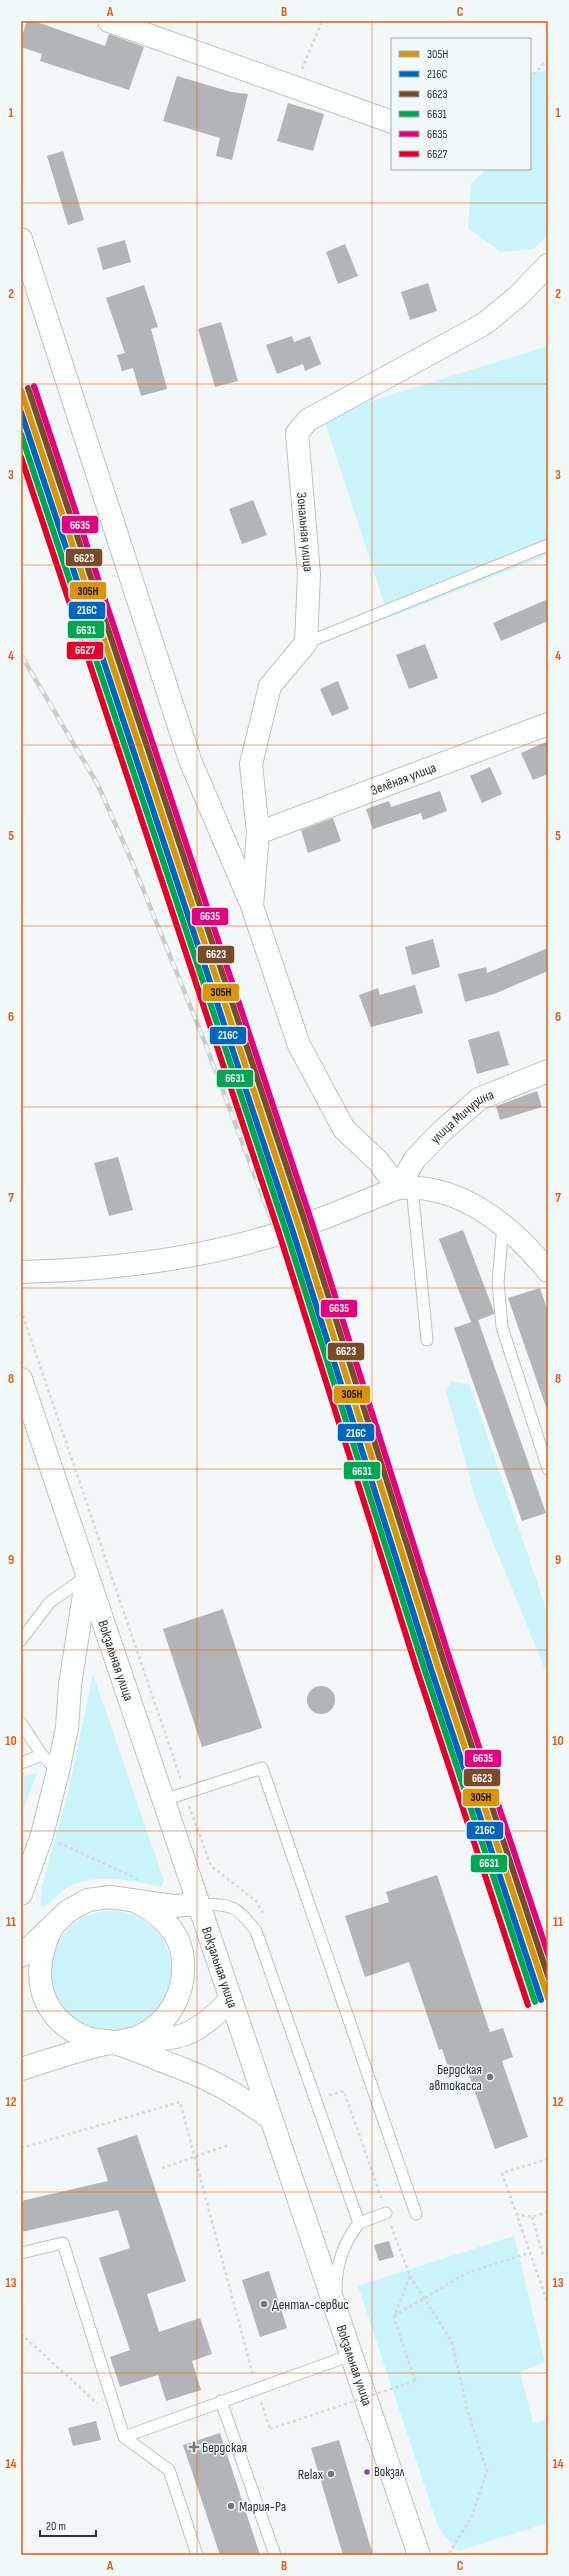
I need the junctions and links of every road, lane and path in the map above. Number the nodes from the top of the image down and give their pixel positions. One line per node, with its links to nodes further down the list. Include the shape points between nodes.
1 (109, 21): 5 (main road)
2 (322, 21): 5 (path)
3 (548, 59): 4 (path)
4 (531, 78)
5 (294, 86): 6 (main road)
6 (391, 122)
7 (21, 239): 13 (main road, via 190,760)
8 (548, 265): 10 (main road, Зональная улица, via 518,297 484,324 308,420 297,433 309,574)
9 (548, 545): 10 (lane)
10 (306, 643): 12 (main road, via 270,686 251,764)
11 (548, 724): 12 (main road, Зелёная улица)
12 (258, 833): 13 (main road)
13 (252, 906): 15 (main road, via 299,1045 344,1129)
14 (548, 1071): 15 (main road, улица Мичурина, via 479,1099 415,1159)
15 (405, 1188): 16 (main road, via 438,1190 467,1201); 18 (main road, via 294,1229 217,1250 82,1270); 20 (lane)
16 (503, 1226): 17 (main road, via 531,1249); 22 (lane, via 498,1282 502,1327)
17 (548, 1271)
18 (21, 1272)
19 (21, 1310): 29 (path)
20 (427, 1340)
21 (21, 1380): 23 (main road, Вокзальная улица)
22 (548, 1469)
23 (87, 1575): 24 (lane, via 50,1602); 28 (main road, via 70,1685 67,1728); 30 (main road, Вокзальная улица)
24 (21, 1640)
25 (21, 1723): 26 (lane)
26 (42, 1755): 27 (lane); 28 (lane)
27 (21, 1763)
28 (58, 1772): 31 (main road)
29 (185, 1793): 30 (lane); 32 (path); 53 (lane, via 262,1768)
30 (164, 1800): 33 (main road, Вокзальная улица)
31 (42, 1835): 34 (path); 35 (main road)
32 (211, 1866): 33 (path); 37 (path, via 256,1901)
33 (189, 1875): 36 (main road, Вокзальная улица)
34 (136, 1890): 36 (main road, via 173,1906); 38 (main road, via 88,1900 68,1911); 41 (main road, via 177,1938 183,1956 184,1976 179,1995 170,2013 156,2027)
35 (21, 1894)
36 (201, 1912): 40 (main road, Вокзальная улица); 56 (lane, via 230,1905 245,1916 256,1931)
37 (267, 1920)
38 (52, 1927): 39 (main road); 42 (main road, via 42,1947 39,1969 42,1992 52,2012 68,2028 88,2038)
39 (21, 1956)
40 (231, 1999): 41 (main road, via 210,2021 185,2035 161,2040); 45 (main road, Вокзальная улица)
41 (138, 2036): 42 (main road)
42 (111, 2042): 43 (main road); 45 (main road, via 209,2080 238,2094)
43 (21, 2069)
44 (326, 2096): 52 (path, via 344,2091)
45 (270, 2118): 63 (main road, Вокзальная улица)
46 (229, 2145): 48 (path)
47 (21, 2148): 48 (path, via 180,2102)
48 (194, 2156): 50 (path); 67 (path)
49 (548, 2159): 54 (path, via 502,2173)
50 (162, 2168)
51 (548, 2212): 55 (path)
52 (386, 2213): 56 (lane); 60 (path)
53 (416, 2214)
54 (516, 2214): 55 (path); 58 (path)
55 (532, 2217): 59 (path, via 543,2255)
56 (359, 2223): 63 (lane, via 347,2238 341,2254 336,2273)
57 (21, 2253): 69 (lane, via 63,2243)
58 (529, 2253): 61 (path, via 467,2273); 62 (path)
59 (548, 2254)
60 (410, 2276): 61 (path); 64 (path)
61 (423, 2299): 64 (path); 74 (path, via 452,2342 468,2412 487,2471 472,2516)
62 (548, 2304)
63 (335, 2307): 66 (main road, Вокзальная улица)
64 (394, 2317): 67 (path, bridge, via 415,2382 270,2430)
65 (21, 2334): 69 (path)
66 (351, 2355): 67 (lane); 73 (main road, Вокзальная улица)
67 (256, 2388): 68 (lane)
68 (221, 2401): 70 (lane); 72 (lane)
69 (120, 2424): 70 (lane)
70 (124, 2437): 71 (lane, via 169,2470)
71 (197, 2555)
72 (275, 2555)
73 (419, 2555)
74 (448, 2555)

